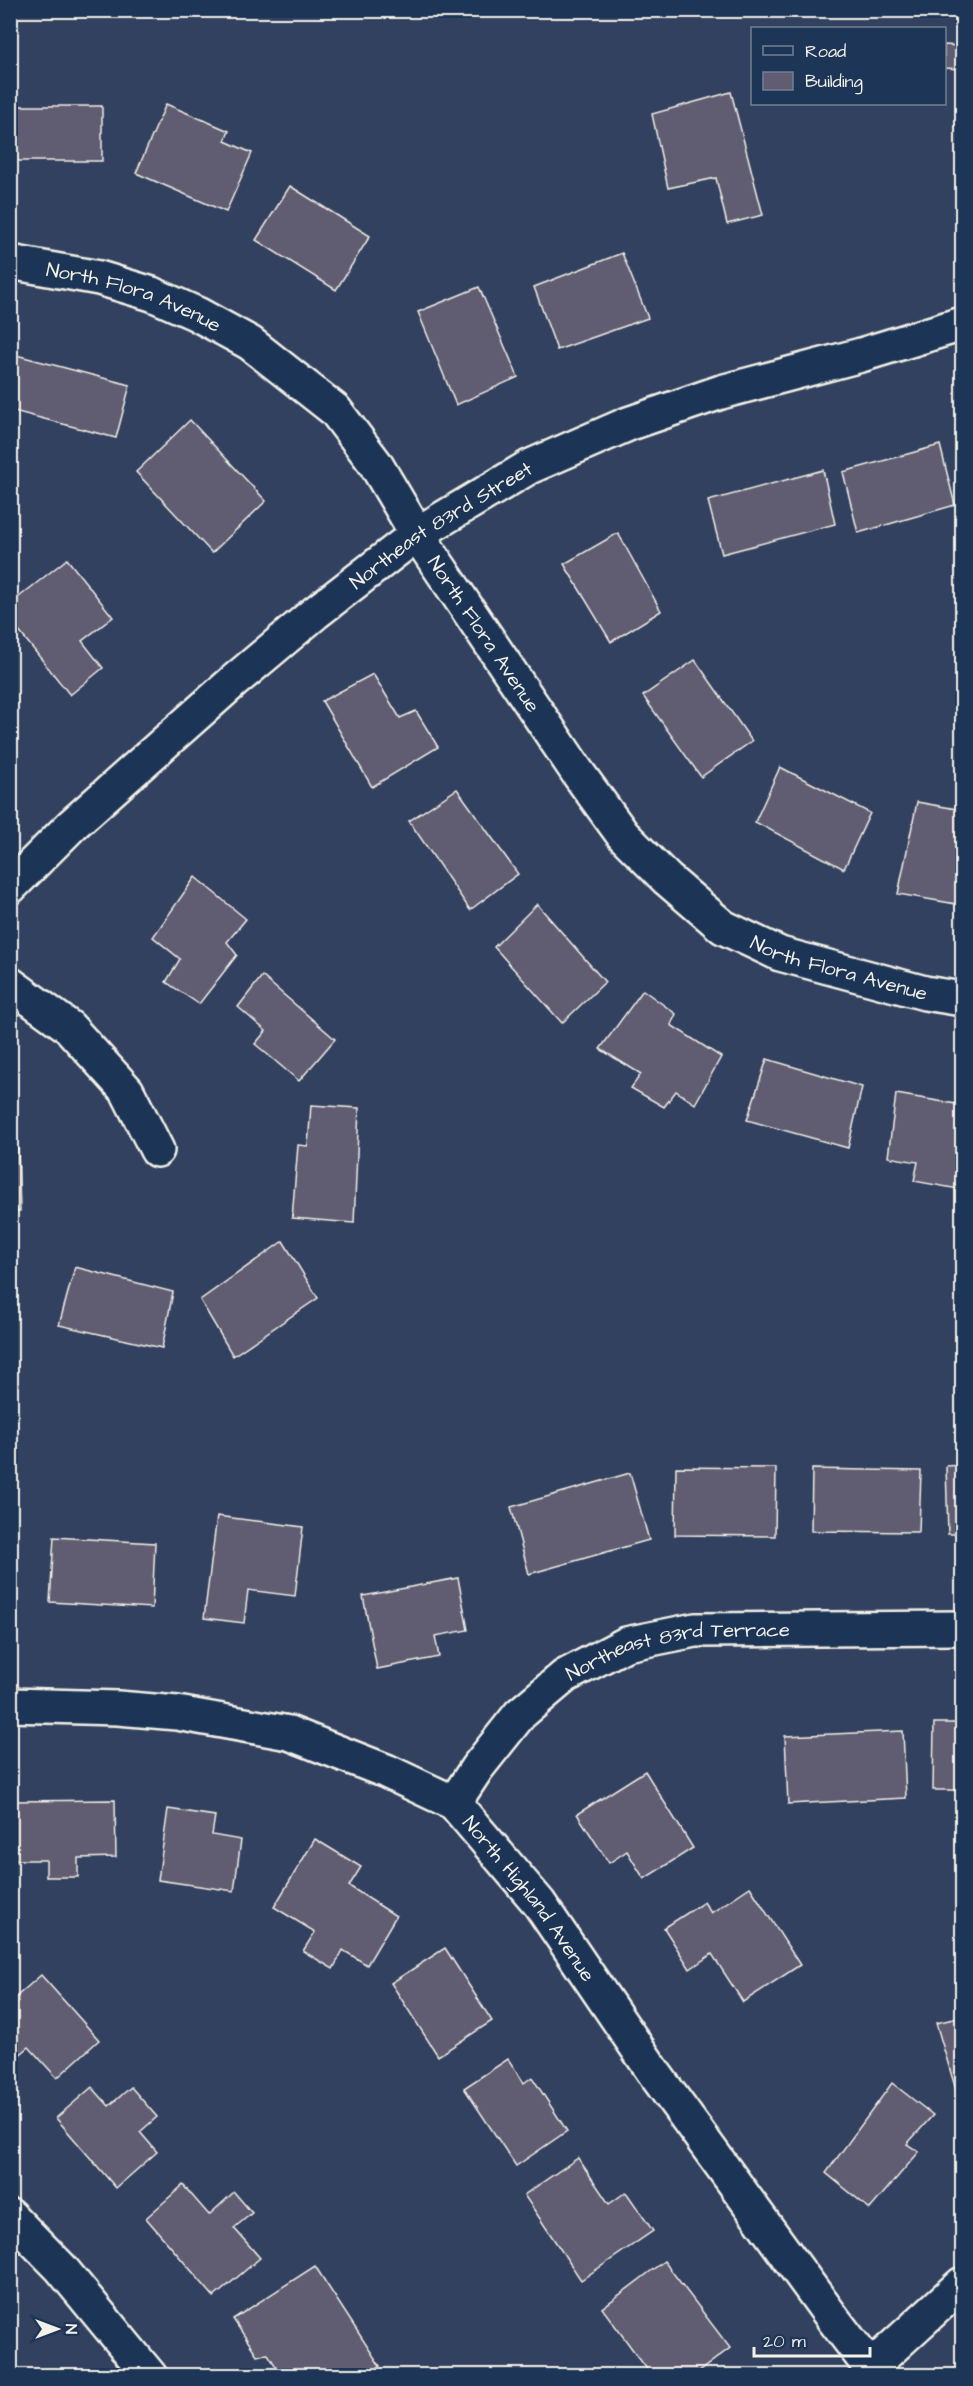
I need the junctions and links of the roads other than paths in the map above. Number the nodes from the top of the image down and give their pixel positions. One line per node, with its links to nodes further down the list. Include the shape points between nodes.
1 (10, 262): 3 (street, North Flora Avenue, via 99,278 152,294 250,343 334,410 375,463)
2 (963, 324): 3 (street, Northeast 83rd Street, via 861,356 721,392 628,424 529,468)
3 (417, 534): 4 (street, Northeast 83rd Street, via 234,681 72,825); 6 (street, North Flora Avenue, via 617,826 667,879 723,927 780,954 925,993)
4 (10, 887)
5 (10, 984): 7 (street, via 69,1027 127,1091)
6 (963, 999)
7 (157, 1150)
8 (963, 1628): 10 (street, Northeast 83rd Terrace, via 695,1630 626,1644 565,1676 520,1714)
9 (10, 1705): 10 (street, North Highland Avenue, via 177,1713 289,1733)
10 (454, 1803): 13 (street, North Highland Avenue, via 539,1903 655,2074)
11 (10, 2216): 14 (street, via 61,2268)
12 (963, 2284): 13 (street, North Highland Avenue)
13 (873, 2372)
14 (150, 2376)

